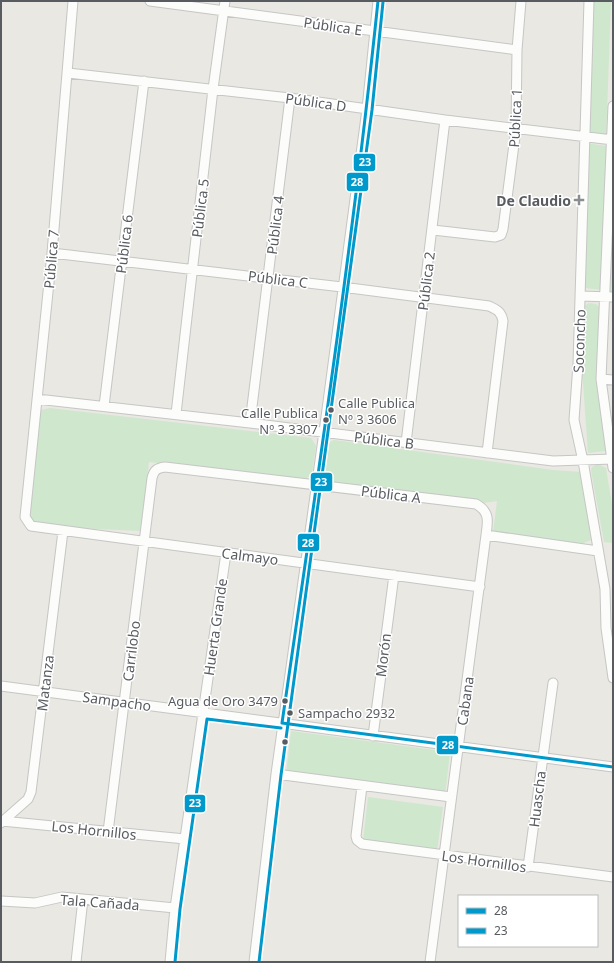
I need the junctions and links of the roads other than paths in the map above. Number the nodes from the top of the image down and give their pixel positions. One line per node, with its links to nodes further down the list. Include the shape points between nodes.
1 (73, 1): 10 (street, Pública 7)
2 (150, 1): 7 (street, Pública E)
3 (225, 1): 7 (street, Pública 5)
4 (378, 1): 8 (street)
5 (521, 1): 9 (street, Pública 1)
6 (589, 1): 18 (street, Soconcho)
7 (224, 11): 8 (street, Pública E); 12 (street, Pública 5)
8 (375, 32): 9 (street, Pública E); 15 (street)
9 (517, 50): 17 (street, Pública 1)
10 (68, 73): 11 (street, Pública D); 21 (street, Pública 7)
11 (144, 81): 12 (street, Pública D); 22 (street, Pública 6)
12 (213, 89): 13 (street, Pública D); 23 (street, Pública 5)
13 (290, 98): 15 (street, Pública D); 24 (street, Pública 4)
14 (613, 106): 19 (street, Soconcho)
15 (367, 109): 16 (street, Pública D); 25 (street)
16 (445, 120): 17 (street, Pública D); 20 (street, Pública 2)
17 (516, 129): 18 (street, Pública D); 20 (street, Pública 1, via 501,235 495,237)
18 (585, 137): 19 (street, Pública D); 26 (street, Soconcho)
19 (612, 140): 27 (street, Soconcho)
20 (432, 230): 28 (street, Pública 2)
21 (52, 253): 22 (street, Pública C); 31 (street, Pública 7)
22 (122, 262): 23 (street, Pública C); 32 (street, Pública 6)
23 (192, 270): 24 (street, Pública C); 33 (street, Pública 5)
24 (268, 278): 25 (street, Pública C); 34 (street, Pública 4)
25 (342, 287): 28 (street, Pública C); 35 (street)
26 (580, 296): 27 (street); 38 (street, Soconcho, via 574,415)
27 (609, 297): 29 (street, Soconcho)
28 (424, 298): 36 (street, Pública 2); 37 (street, Pública C, via 489,306 502,314)
29 (601, 379): 30 (street); 39 (street, Soconcho)
30 (613, 380)
31 (38, 399): 32 (street, Pública B); 41 (street, Pública 7)
32 (104, 406): 33 (street, Pública B)
33 (176, 414): 34 (street, Pública B)
34 (250, 423): 35 (street, Pública B)
35 (324, 432): 36 (street, Pública B); 40 (street)
36 (406, 443): 37 (street, Pública B)
37 (487, 453): 38 (street, Pública B, via 562,462)
38 (583, 461): 39 (street, Pública B); 45 (street, Soconcho)
39 (612, 462)
40 (317, 485): 43 (street, Pública A, via 476,504 483,508 488,518); 44 (street, Pública A, via 165,467 156,469 152,478); 47 (street)
41 (25, 517): 42 (street, Calmayo, via 31,526)
42 (63, 531): 44 (street, Calmayo); 53 (street, Matanza)
43 (486, 535): 45 (street); 49 (street, Cabana)
44 (144, 543): 46 (street, Calmayo); 54 (street, Carrilobo)
45 (598, 551): 50 (street, Soconcho, via 605,589 606,628)
46 (226, 553): 47 (street, Calmayo); 55 (street, Huerta Grande)
47 (306, 563): 48 (street, Calmayo); 56 (street)
48 (394, 575): 49 (street, Calmayo); 57 (street, Morón)
49 (480, 586): 58 (street, Cabana)
50 (613, 678)
51 (553, 683): 59 (street, Huascha)
52 (1, 686): 53 (street, Sampacho)
53 (44, 692): 54 (street, Sampacho); 64 (street, Matanza, via 31,792 28,799)
54 (125, 702): 55 (street, Sampacho); 65 (street, Carrilobo)
55 (203, 713): 56 (street, Sampacho); 66 (street, Huerta Grande)
56 (282, 723): 57 (street, Sampacho); 61 (street)
57 (373, 736): 58 (street, Sampacho)
58 (459, 748): 59 (street, Sampacho); 63 (street, Cabana)
59 (542, 758): 60 (street, Sampacho); 68 (street, Huascha)
60 (613, 767)
61 (276, 774): 62 (street); 75 (street)
62 (362, 786): 63 (street); 67 (street, Los Hornillos, via 357,840 362,844)
63 (451, 797): 67 (street, Cabana)
64 (2, 822): 65 (street, Los Hornillos)
65 (108, 832): 66 (street, Los Hornillos)
66 (185, 839): 72 (street, Huerta Grande)
67 (444, 855): 68 (street, Los Hornillos); 76 (street, Cabana)
68 (528, 867): 69 (street, Los Hornillos)
69 (613, 877)
70 (83, 899): 71 (street, Tala Cañada, via 62,897 35,903); 72 (street, Tala Cañada); 73 (street)
71 (1, 901)
72 (175, 908): 74 (street, Huerta Grande)
73 (76, 962)
74 (170, 962)
75 (254, 962)
76 (430, 962)

